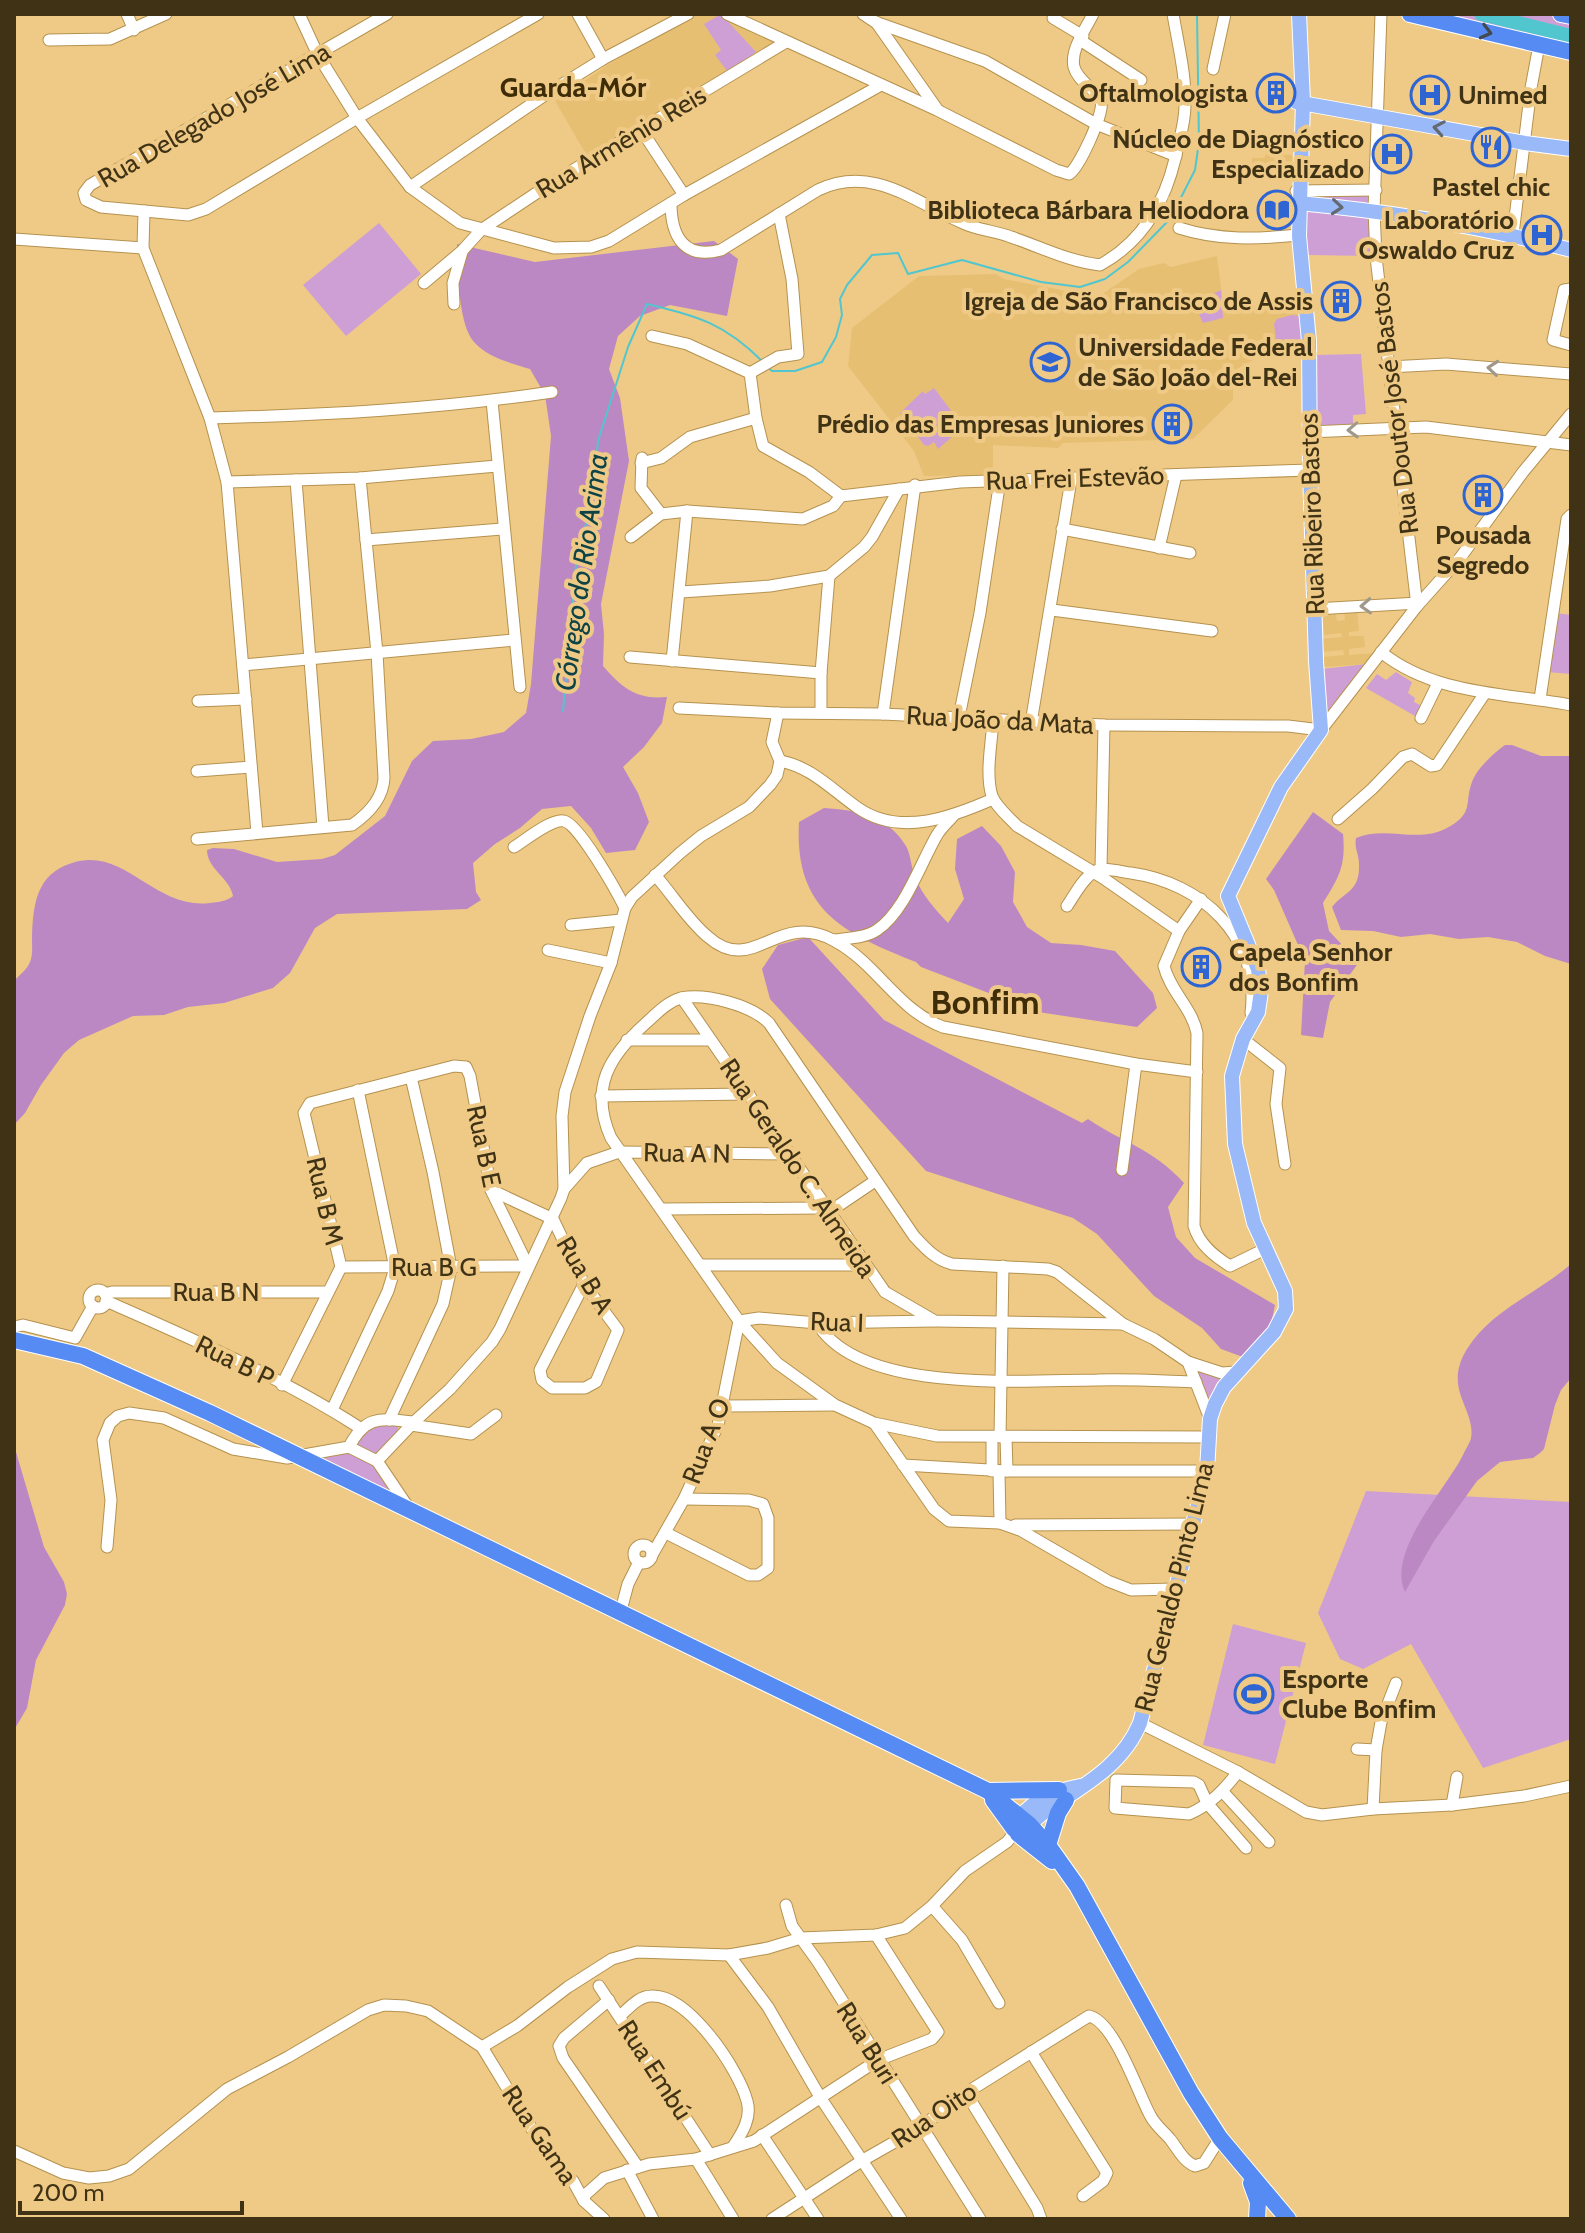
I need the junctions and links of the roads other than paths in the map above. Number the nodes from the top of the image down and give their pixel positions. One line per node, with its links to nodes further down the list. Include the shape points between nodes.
1 (127, 14): 21 (street)
2 (166, 14): 21 (street)
3 (299, 14): 27 (street)
4 (387, 14): 27 (street, Rua Delegado José Lima)
5 (538, 14): 35 (street)
6 (578, 14): 28 (street)
7 (688, 14): 28 (street)
8 (727, 14): 24 (street)
9 (863, 14): 20 (street)
10 (1093, 14): 22 (street)
11 (1173, 14): 40 (street, via 1185,102)
12 (1225, 14): 29 (street)
13 (1291, 14): 32 (main road)
14 (1299, 14): 32 (main road)
15 (1381, 14): 34 (street, Rua Doutor José Bastos)
16 (1410, 14): 25 (highway, one-way to 25)
17 (1561, 14): 18 (highway)
18 (1571, 16)
19 (1053, 18): 22 (street)
20 (875, 22): 33 (street); 36 (street, via 985,61)
21 (134, 30): 23 (street, via 110,39)
22 (1082, 38): 30 (street); 36 (street, via 1074,67 1102,105)
23 (49, 40)
24 (786, 42): 31 (street); 37 (street, Rua Armênio Reis)
25 (1539, 45): 26 (highway); 38 (street)
26 (1571, 52)
27 (318, 55): 35 (street); 47 (street, Rua Delegado José Lima, via 84,193 94,205)
28 (603, 59): 41 (street)
29 (1213, 69)
30 (1141, 80)
31 (881, 85): 33 (street); 43 (street)
32 (1298, 102): 34 (main road); 44 (main road, Rua Ribeiro Bastos)
33 (937, 110): 36 (street, via 1069,174 1079,165)
34 (1377, 116): 38 (main road, one-way to 34); 42 (street, Rua Doutor José Bastos)
35 (357, 118): 41 (street); 47 (street, via 206,209 188,215)
36 (1096, 124): 40 (street)
37 (642, 131): 43 (street); 50 (street, Rua Armênio Reis)
38 (1525, 143): 39 (main road); 51 (street)
39 (1571, 149)
40 (1176, 156): 48 (street, via 1152,218 1116,256 1100,265 967,225 891,187 857,180 830,185)
41 (410, 187): 50 (street, via 460,223)
42 (1376, 190): 44 (street); 46 (street, Rua Doutor José Bastos)
43 (684, 195): 45 (street)
44 (1299, 195): 46 (main road, one-way to 46); 52 (main road, Rua Ribeiro Bastos)
45 (671, 203): 48 (street, via 671,221 684,245 708,253); 50 (street, via 591,247 554,248)
46 (1374, 210): 51 (main road); 62 (street, Rua Doutor José Bastos)
47 (150, 212): 54 (street)
48 (779, 214): 63 (street, via 799,351)
49 (1179, 228): 52 (street, via 1249,240)
50 (481, 230): 56 (street, Rua Armênio Reis)
51 (1513, 234): 55 (main road)
52 (1299, 235): 71 (main road, Rua Ribeiro Bastos, via 1309,341)
53 (14, 239): 54 (street)
54 (143, 244): 68 (street)
55 (1571, 250)
56 (462, 251): 57 (street, Rua Armênio Reis); 59 (street, Rua Armênio Reis, via 453,283)
57 (424, 283)
58 (1571, 289): 61 (street, via 1564,290 1553,340)
59 (454, 304)
60 (652, 336): 63 (street, via 687,344)
61 (1571, 345)
62 (1389, 367): 64 (street, one-way to 62, via 1446,364); 70 (street, Rua Doutor José Bastos)
63 (750, 373): 69 (street)
64 (1571, 374)
65 (552, 392): 66 (street)
66 (492, 401): 68 (street, via 378,412); 74 (street)
67 (1571, 414): 72 (street)
68 (210, 418): 81 (street)
69 (756, 418): 84 (street, via 766,448); 86 (street, via 690,437 661,458 642,460 641,488)
70 (1396, 427): 71 (street, one-way to 71); 72 (street); 96 (street, Rua Doutor José Bastos)
71 (1309, 432): 75 (main road, Rua Ribeiro Bastos)
72 (1550, 441): 73 (street); 96 (street)
73 (1571, 445)
74 (497, 466): 77 (street); 88 (street)
75 (1310, 470): 76 (street, Rua Frei Estevão); 97 (main road, Rua Ribeiro Bastos)
76 (1176, 475): 80 (street, Rua Frei Estevão); 92 (street)
77 (360, 478): 78 (street); 91 (street)
78 (296, 480): 81 (street); 104 (street)
79 (1000, 480): 80 (street, Rua Frei Estevão); 82 (street, Rua Frei Estevão); 119 (street)
80 (1071, 480): 89 (street)
81 (227, 482): 106 (street)
82 (915, 485): 83 (street, Rua Frei Estevão); 118 (street)
83 (899, 489): 84 (street, Rua Frei Estevão); 94 (street, via 864,547)
84 (841, 496): 85 (street, via 833,506 803,519)
85 (687, 511): 86 (street); 95 (street)
86 (661, 514): 90 (street)
87 (1571, 515): 112 (street)
88 (502, 529): 91 (street); 100 (street)
89 (1062, 529): 92 (street); 98 (street)
90 (631, 537)
91 (366, 540): 102 (street)
92 (1159, 548): 93 (street)
93 (1190, 553)
94 (829, 576): 95 (street); 107 (street)
95 (681, 592): 105 (street)
96 (1418, 605): 97 (street, one-way to 97); 101 (street)
97 (1315, 609): 124 (main road, Rua Ribeiro Bastos)
98 (1052, 610): 99 (street); 122 (street)
99 (1212, 631)
100 (514, 640): 102 (street); 109 (street)
101 (1381, 652): 108 (street, via 1411,673); 124 (street)
102 (377, 653): 104 (street); 132 (street, via 381,795 352,825)
103 (630, 657): 105 (street)
104 (310, 658): 106 (street); 132 (street)
105 (672, 661): 107 (street)
106 (243, 665): 111 (street)
107 (821, 673): 117 (street)
108 (1438, 683): 110 (street); 120 (street)
109 (520, 687)
110 (1485, 693): 112 (street); 130 (street, via 1437,765 1407,754)
111 (246, 699): 113 (street); 126 (street)
112 (1540, 699): 114 (street)
113 (198, 701)
114 (1571, 705)
115 (679, 708): 116 (street, Rua João da Mata)
116 (778, 713): 117 (street, Rua João da Mata); 125 (street, via 772,742)
117 (821, 713): 118 (street, Rua João da Mata)
118 (883, 714): 119 (street, Rua João da Mata)
119 (959, 717): 121 (street, Rua João da Mata)
120 (1421, 718)
121 (993, 719): 122 (street, Rua João da Mata); 128 (street)
122 (1031, 723): 123 (street, Rua João da Mata)
123 (1104, 725): 124 (street, Rua João da Mata); 137 (street)
124 (1321, 730): 139 (main road, via 1281,787)
125 (780, 761): 131 (street, via 823,779 873,816); 138 (street, via 777,775 749,807 691,843)
126 (251, 767): 127 (street); 133 (street)
127 (197, 771)
128 (993, 799): 129 (street); 137 (street, via 1017,826)
129 (953, 816): 131 (street); 134 (street)
130 (1338, 819)
131 (929, 822): 134 (street)
132 (323, 827): 133 (street)
133 (257, 833): 135 (street)
134 (937, 834): 145 (street, via 890,917 868,934)
135 (197, 839)
136 (514, 847): 142 (street, via 557,821 567,822 598,861)
137 (1097, 870): 140 (street, via 1173,884); 141 (street); 144 (street)
138 (655, 875): 142 (street); 145 (street, via 706,936 735,951 789,932 816,932)
139 (1228, 896): 140 (street); 149 (main road, via 1261,979 1261,1001)
140 (1201, 899): 144 (street); 149 (street, via 1227,924 1246,964 1253,995)
141 (1067, 906)
142 (623, 914): 143 (street); 147 (street)
143 (571, 925)
144 (1179, 931): 154 (street, via 1164,966 1195,1026)
145 (834, 940): 153 (street, via 926,1021)
146 (548, 950): 147 (street)
147 (611, 963): 159 (street, via 565,1092)
148 (682, 998): 151 (street); 152 (street, Rua Geraldo C. Almeida); 165 (street, via 735,1004 761,1015)
149 (1250, 1025): 150 (main road)
150 (1243, 1039): 163 (street, via 1280,1068 1276,1104); 171 (main road, via 1232,1076 1234,1136)
151 (627, 1040): 152 (street); 158 (street, via 611,1060)
152 (710, 1040): 157 (street, Rua Geraldo C. Almeida)
153 (1136, 1064): 154 (street); 164 (street)
154 (1197, 1072): 171 (street, via 1197,1238 1230,1266)
155 (411, 1077): 156 (street); 167 (street, Rua B E, via 466,1067); 178 (street)
156 (358, 1090): 176 (street, Rua B M, via 310,1103 304,1113); 177 (street)
157 (749, 1094): 158 (street); 161 (street, Rua Geraldo C. Almeida)
158 (601, 1096): 160 (street, via 604,1122)
159 (564, 1152): 162 (street); 166 (street)
160 (619, 1152): 161 (street, Rua A N); 162 (street, Rua A N); 168 (street)
161 (789, 1154): 169 (street, Rua Geraldo C. Almeida)
162 (587, 1163): 166 (street)
163 (1285, 1164)
164 (1122, 1170)
165 (875, 1181): 169 (street); 175 (street, via 914,1236 941,1261)
166 (564, 1189): 170 (street)
167 (491, 1190): 170 (street); 174 (street, Rua B E)
168 (663, 1209): 169 (street); 172 (street)
169 (826, 1210): 173 (street, Rua Geraldo C. Almeida)
170 (553, 1219): 174 (street); 179 (street, Rua B A)
171 (1265, 1249): 192 (main road, Rua Geraldo Pinto Lima, via 1285,1291 1286,1309 1279,1325)
172 (701, 1265): 173 (street); 183 (street)
173 (864, 1265): 182 (street, Rua Geraldo C. Almeida)
174 (528, 1266): 178 (street, Rua B G); 204 (street, via 492,1342)
175 (1003, 1266): 187 (street); 188 (street, via 1057,1272)
176 (341, 1267): 177 (street, Rua B G); 180 (street, Rua B M)
177 (395, 1268): 178 (street, Rua B G); 200 (street)
178 (451, 1268): 203 (street, via 443,1304)
179 (584, 1284): 179 (street, Rua B A, via 618,1330 599,1377 585,1388 552,1388 542,1380 542,1365)
180 (327, 1292): 181 (street, Rua B N, via 112,1292); 195 (street, Rua B M)
181 (106, 1298): 189 (street, via 100,1290 89,1296 93,1306 75,1338); 195 (street, Rua B P)
182 (895, 1299): 184 (street, Rua Geraldo C. Almeida); 186 (street)
183 (739, 1321): 185 (street, Rua I); 196 (street, via 777,1363); 198 (street, Rua A O)
184 (935, 1321): 186 (street, Rua I); 187 (street, Rua Geraldo C. Almeida)
185 (817, 1323): 186 (street, Rua I); 193 (street, via 822,1332 867,1361 916,1375)
186 (889, 1324)
187 (1003, 1324): 188 (street, Rua Geraldo C. Almeida); 193 (street)
188 (1123, 1324): 191 (street)
189 (14, 1327)
190 (14, 1340): 210 (highway, via 83,1356)
191 (1188, 1362): 192 (street); 194 (street)
192 (1236, 1372): 202 (main road, Rua Geraldo Pinto Lima)
193 (1001, 1381): 194 (street); 207 (street)
194 (1196, 1382): 202 (street)
195 (282, 1385): 200 (street, Rua B P)
196 (813, 1391): 197 (street); 199 (street)
197 (835, 1405): 199 (street); 205 (street)
198 (723, 1406): 199 (street); 215 (street, Rua A O)
199 (810, 1407)
200 (332, 1410): 206 (street, Rua B P)
201 (496, 1415): 204 (street, via 471,1434)
202 (1210, 1419): 208 (main road, Rua Geraldo Pinto Lima)
203 (389, 1420): 204 (street); 206 (street)
204 (413, 1423): 211 (street)
205 (874, 1423): 207 (street, via 937,1436); 212 (street)
206 (360, 1428): 209 (street)
207 (999, 1437): 208 (street); 213 (street)
208 (1209, 1437): 214 (main road, Rua Geraldo Pinto Lima)
209 (349, 1447): 210 (street); 211 (street)
210 (301, 1456): 216 (highway); 220 (street, via 233,1449 164,1418 118,1416 103,1440 111,1500)
211 (377, 1461): 216 (street)
212 (903, 1465): 213 (street); 217 (street, via 941,1516 956,1522)
213 (999, 1471): 214 (street); 217 (street)
214 (1207, 1471): 218 (main road, Rua Geraldo Pinto Lima)
215 (684, 1499): 219 (street, Rua A O); 219 (street, via 760,1502 767,1509 769,1564 762,1574 749,1575)
216 (410, 1510): 222 (highway)
217 (1003, 1524): 218 (street); 221 (street, via 1131,1590)
218 (1193, 1524): 221 (main road, Rua Geraldo Pinto Lima)
219 (663, 1537): 222 (street, Rua A O, via 649,1550 640,1545 634,1550 639,1562)
220 (107, 1547)
221 (1176, 1589): 224 (main road, Rua Geraldo Pinto Lima)
222 (620, 1614): 230 (highway)
223 (1396, 1683): 226 (street)
224 (1140, 1723): 227 (street); 232 (main road, Rua Geraldo Pinto Lima, via 1122,1755)
225 (1357, 1749): 226 (street)
226 (1376, 1750): 235 (street)
227 (1238, 1772): 231 (street); 235 (street, via 1306,1812 1333,1816)
228 (1457, 1777): 234 (street)
229 (1571, 1786): 234 (street)
230 (988, 1791): 232 (highway); 236 (highway)
231 (1223, 1792): 233 (street); 237 (street)
232 (1063, 1795): 236 (main road, Rua Geraldo Pinto Lima); 238 (highway)
233 (1207, 1803): 233 (street, via 1194,1782 1116,1780 1115,1808 1189,1814); 239 (street)
234 (1452, 1805): 235 (street)
235 (1373, 1809)
236 (1020, 1827): 238 (highway); 240 (highway); 242 (street)
237 (1269, 1842)
238 (1048, 1845): 240 (highway)
239 (1246, 1848)
240 (1067, 1871): 257 (highway)
241 (786, 1905): 244 (street, Rua Buri)
242 (932, 1906): 243 (street, via 905,1928); 248 (street, via 962,1940)
243 (876, 1935): 244 (street); 252 (street, via 938,2032)
244 (801, 1938): 245 (street); 252 (street, Rua Buri)
245 (729, 1955): 250 (street, via 637,1952 612,1959); 254 (street, via 768,2007)
246 (599, 1986): 247 (street, Rua Embú)
247 (609, 2000): 249 (street, Rua Embú); 263 (street, via 559,2046)
248 (999, 2003)
249 (620, 2016): 258 (street, via 640,1999 660,1996 702,2026 748,2103 745,2129); 260 (street, Rua Embú)
250 (482, 2047): 259 (street, via 428,2011 384,2005 227,2089 129,2169 89,2178 63,2173); 267 (street, Rua Gama, via 554,2165 573,2181)
251 (1031, 2052): 253 (street, Rua Oito); 257 (street, Rua Oito, via 1085,2017 1097,2017 1152,2119 1187,2161 1204,2163); 265 (street, via 1107,2173)
252 (878, 2060): 254 (street); 255 (street, Rua Buri)
253 (966, 2093): 255 (street, Rua Oito); 276 (street)
254 (820, 2097): 256 (street); 262 (street)
255 (921, 2127): 262 (street, Rua Oito); 275 (street, Rua Buri)
256 (762, 2135): 258 (street); 266 (street)
257 (1220, 2138): 264 (highway)
258 (733, 2147): 260 (street)
259 (14, 2151)
260 (710, 2155): 261 (street)
261 (696, 2159): 263 (street); 271 (street)
262 (863, 2160): 266 (street, Rua Oito); 274 (street)
263 (632, 2169): 267 (street, via 604,2178); 270 (street)
264 (1246, 2170): 268 (highway); 277 (highway)
265 (1083, 2196)
266 (805, 2198): 272 (street, Rua Oito); 273 (street)
267 (584, 2201): 269 (street, Rua Gama)
268 (1283, 2217): 277 (street)
269 (604, 2219)
270 (653, 2219)
271 (733, 2219)
272 (772, 2219)
273 (818, 2219)
274 (901, 2219)
275 (980, 2219)
276 (1041, 2219)
277 (1260, 2219)

